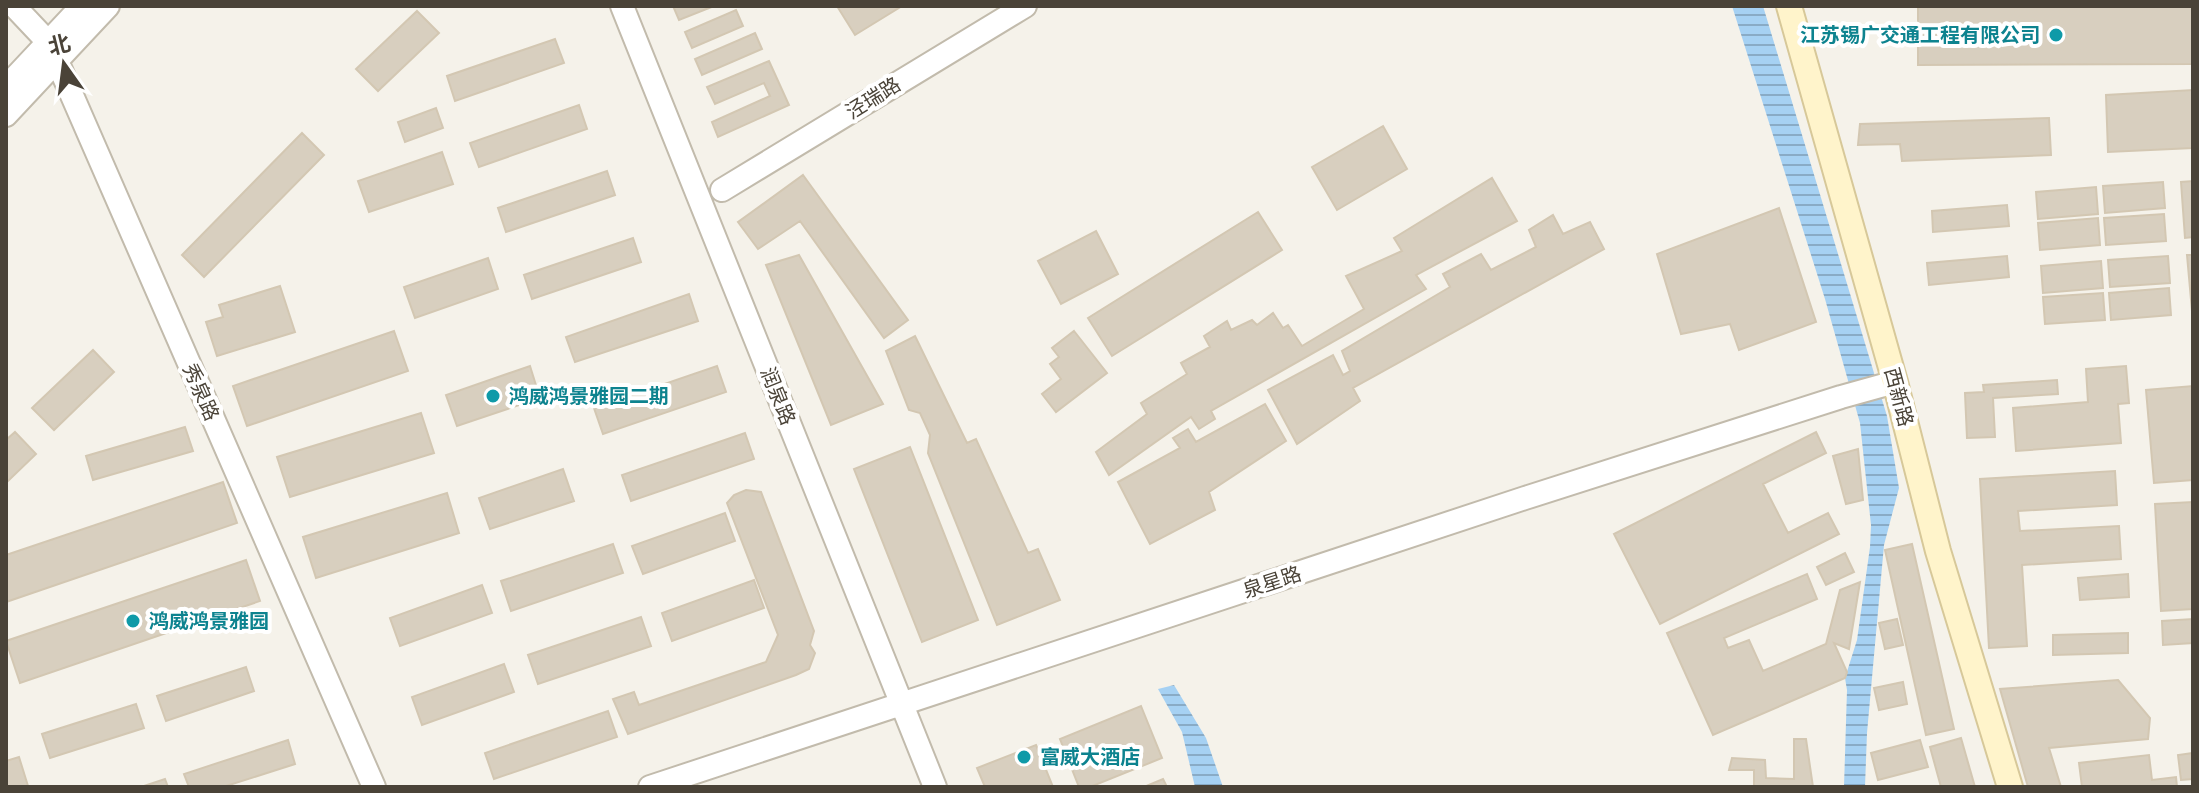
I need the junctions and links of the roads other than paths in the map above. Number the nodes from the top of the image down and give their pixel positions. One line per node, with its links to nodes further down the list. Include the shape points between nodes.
1 (14, 6): 7 (street, 秀泉路)
2 (82, 6): 7 (street)
3 (108, 6): 7 (street)
4 (622, 6): 12 (street, 润泉路)
5 (1025, 6): 10 (street, 泾瑞路)
6 (1789, 6): 11 (main road, 西新路)
7 (52, 52): 8 (street); 9 (street); 13 (street, 秀泉路)
8 (6, 87)
9 (6, 115)
10 (722, 190)
11 (1890, 384): 12 (street, 泉星路); 16 (main road, 西新路)
12 (901, 704): 14 (street, 泉星路); 15 (street, 润泉路)
13 (374, 787)
14 (650, 787)
15 (935, 787)
16 (2010, 787)

